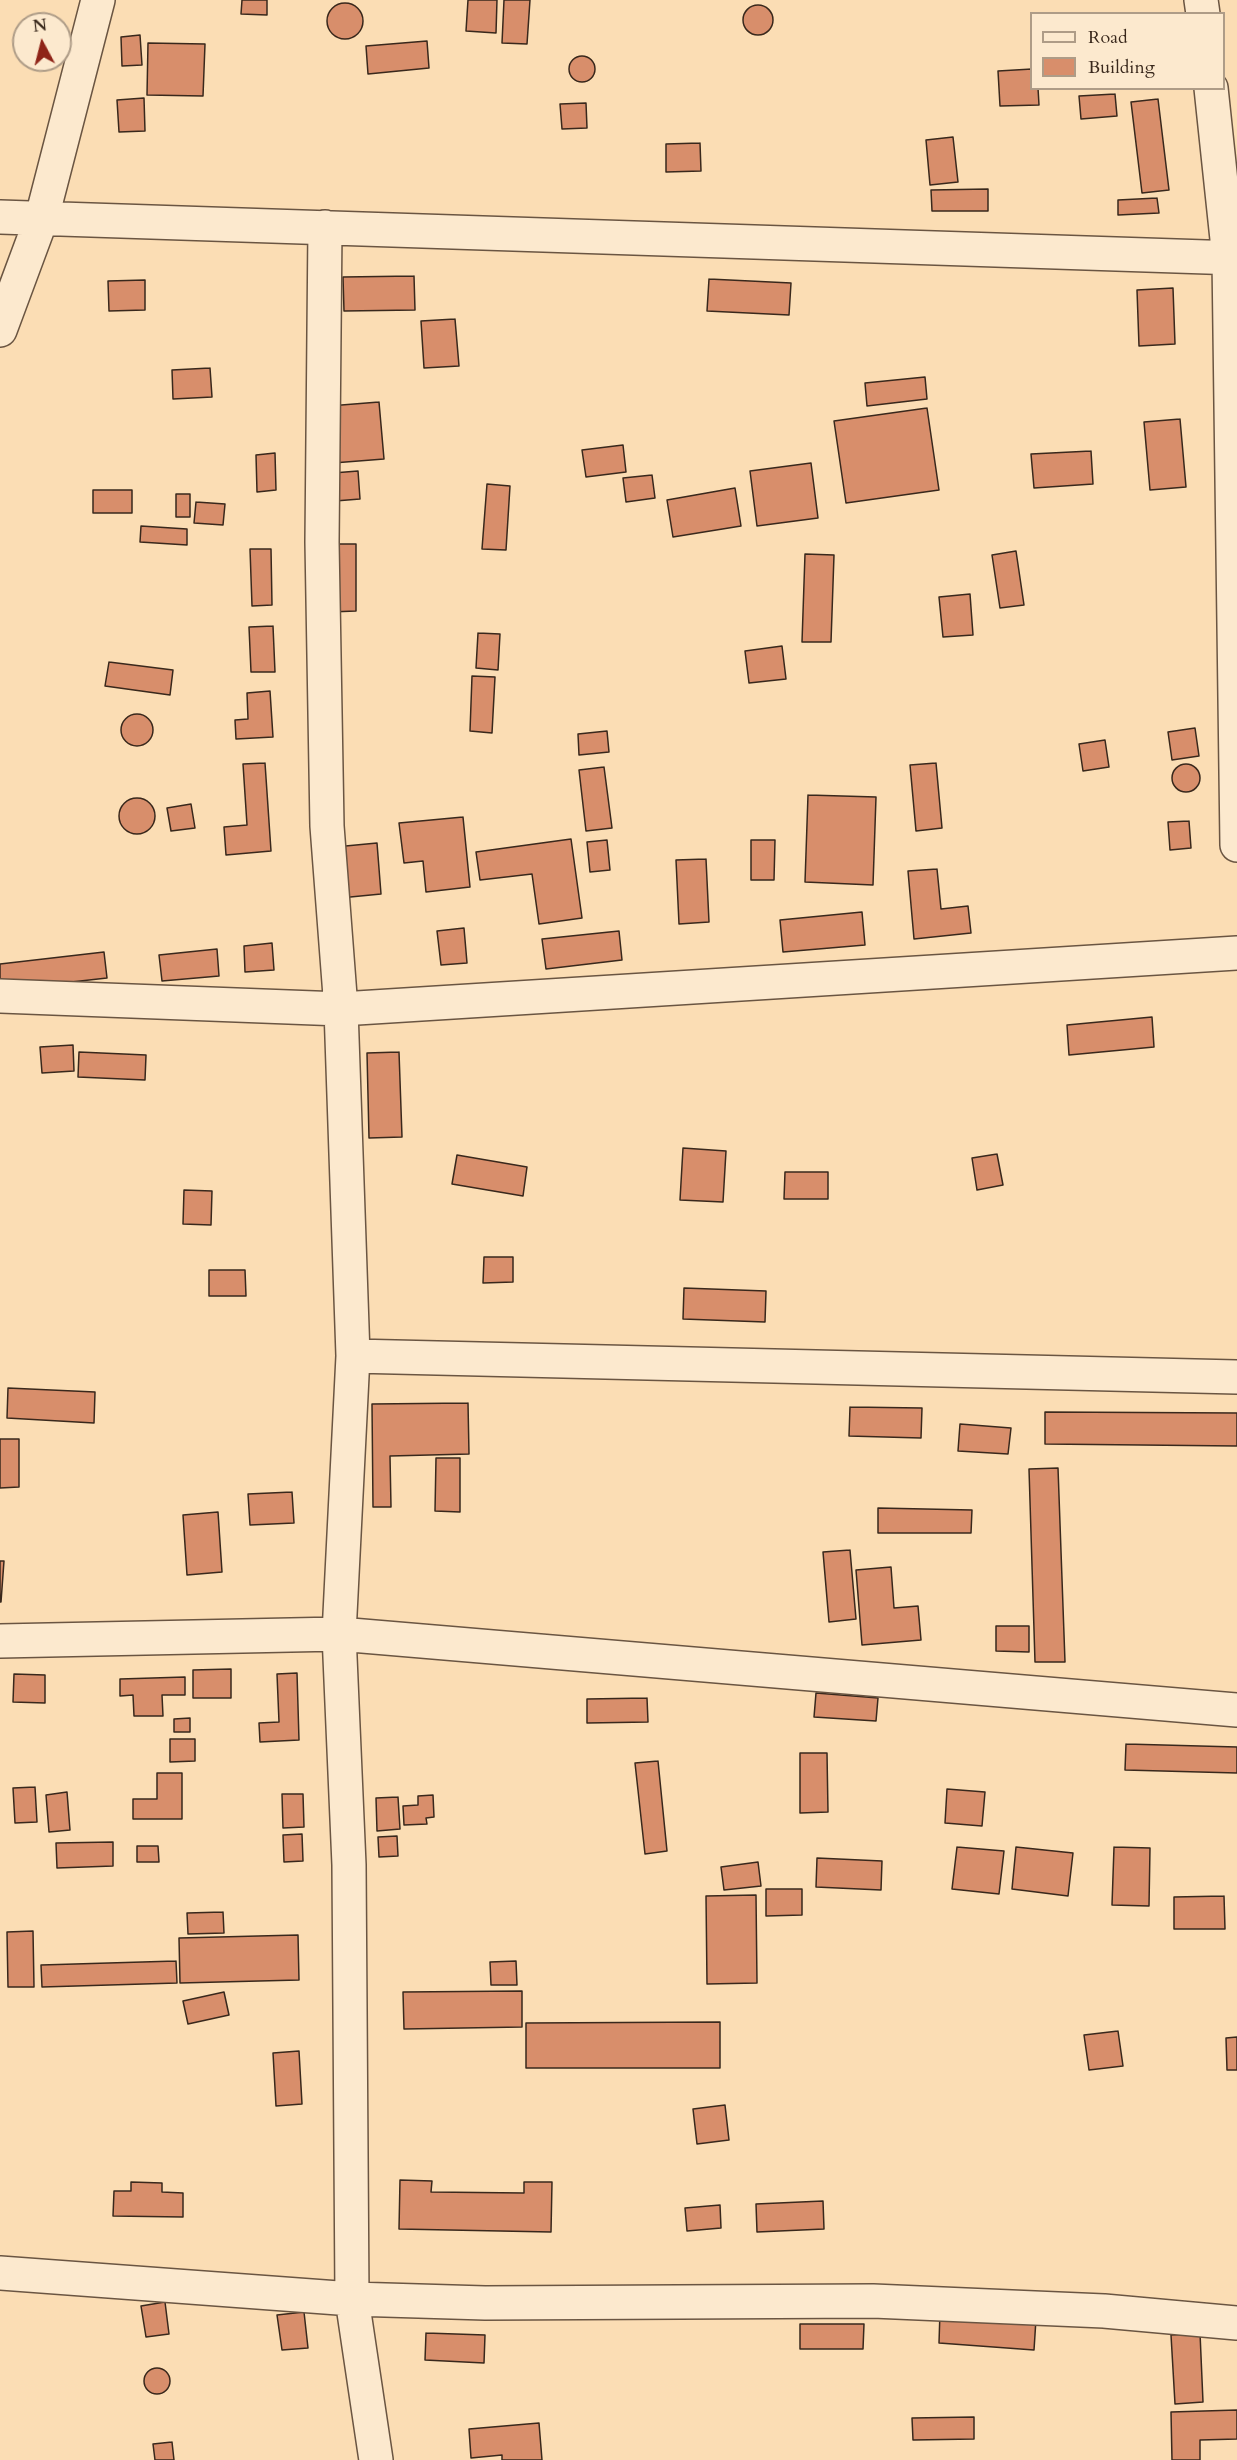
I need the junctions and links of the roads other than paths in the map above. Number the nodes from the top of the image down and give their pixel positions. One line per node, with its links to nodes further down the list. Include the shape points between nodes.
1 (98, 0): 4 (street)
2 (1211, 90): 6 (street)
3 (0, 217): 4 (street)
4 (42, 217): 5 (street); 7 (street)
5 (325, 227): 6 (street); 11 (street, via 322,542 327,826)
6 (1233, 258): 8 (street)
7 (0, 330)
8 (1237, 845)
9 (1237, 953): 11 (street)
10 (0, 996): 11 (street)
11 (342, 1009): 12 (street)
12 (353, 1356): 13 (street); 14 (street)
13 (1237, 1377)
14 (339, 1634): 15 (street); 16 (street); 18 (street, via 349,1865)
15 (0, 1641)
16 (1237, 1710)
17 (0, 2272): 18 (street)
18 (352, 2299): 19 (street, via 485,2303 873,2301 1104,2311); 20 (street)
19 (1237, 2323)
20 (376, 2460)

